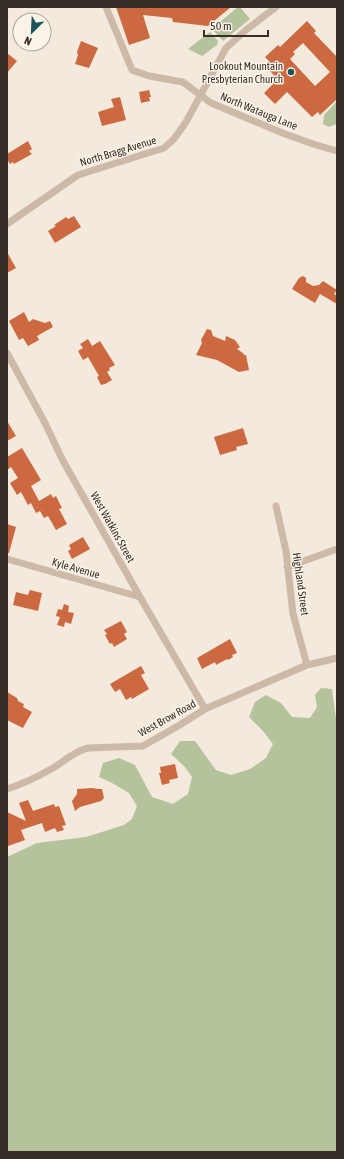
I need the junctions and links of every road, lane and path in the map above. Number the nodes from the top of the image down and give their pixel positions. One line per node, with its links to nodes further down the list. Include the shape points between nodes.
1 (106, 7): 3 (street, North Watauga Lane, via 132,70 183,82)
2 (276, 7): 3 (street, North Bragg Avenue, via 226,48)
3 (200, 94): 4 (street, North Watauga Lane, via 211,103 285,134); 5 (street, North Bragg Avenue, via 179,132 164,148 78,175)
4 (337, 151)
5 (7, 224)
6 (7, 353): 11 (street, West Watkins Street, via 46,423 62,459)
7 (276, 506): 10 (street, Highland Street)
8 (337, 549): 10 (street)
9 (7, 559): 11 (street, Kyle Avenue)
10 (287, 567): 13 (street, Highland Street, via 293,614)
11 (140, 597): 14 (street, West Watkins Street)
12 (337, 658): 13 (street, West Brow Road)
13 (307, 665): 14 (street, West Brow Road)
14 (206, 709): 15 (street, West Brow Road, via 142,746 79,750 50,769)
15 (7, 789)

